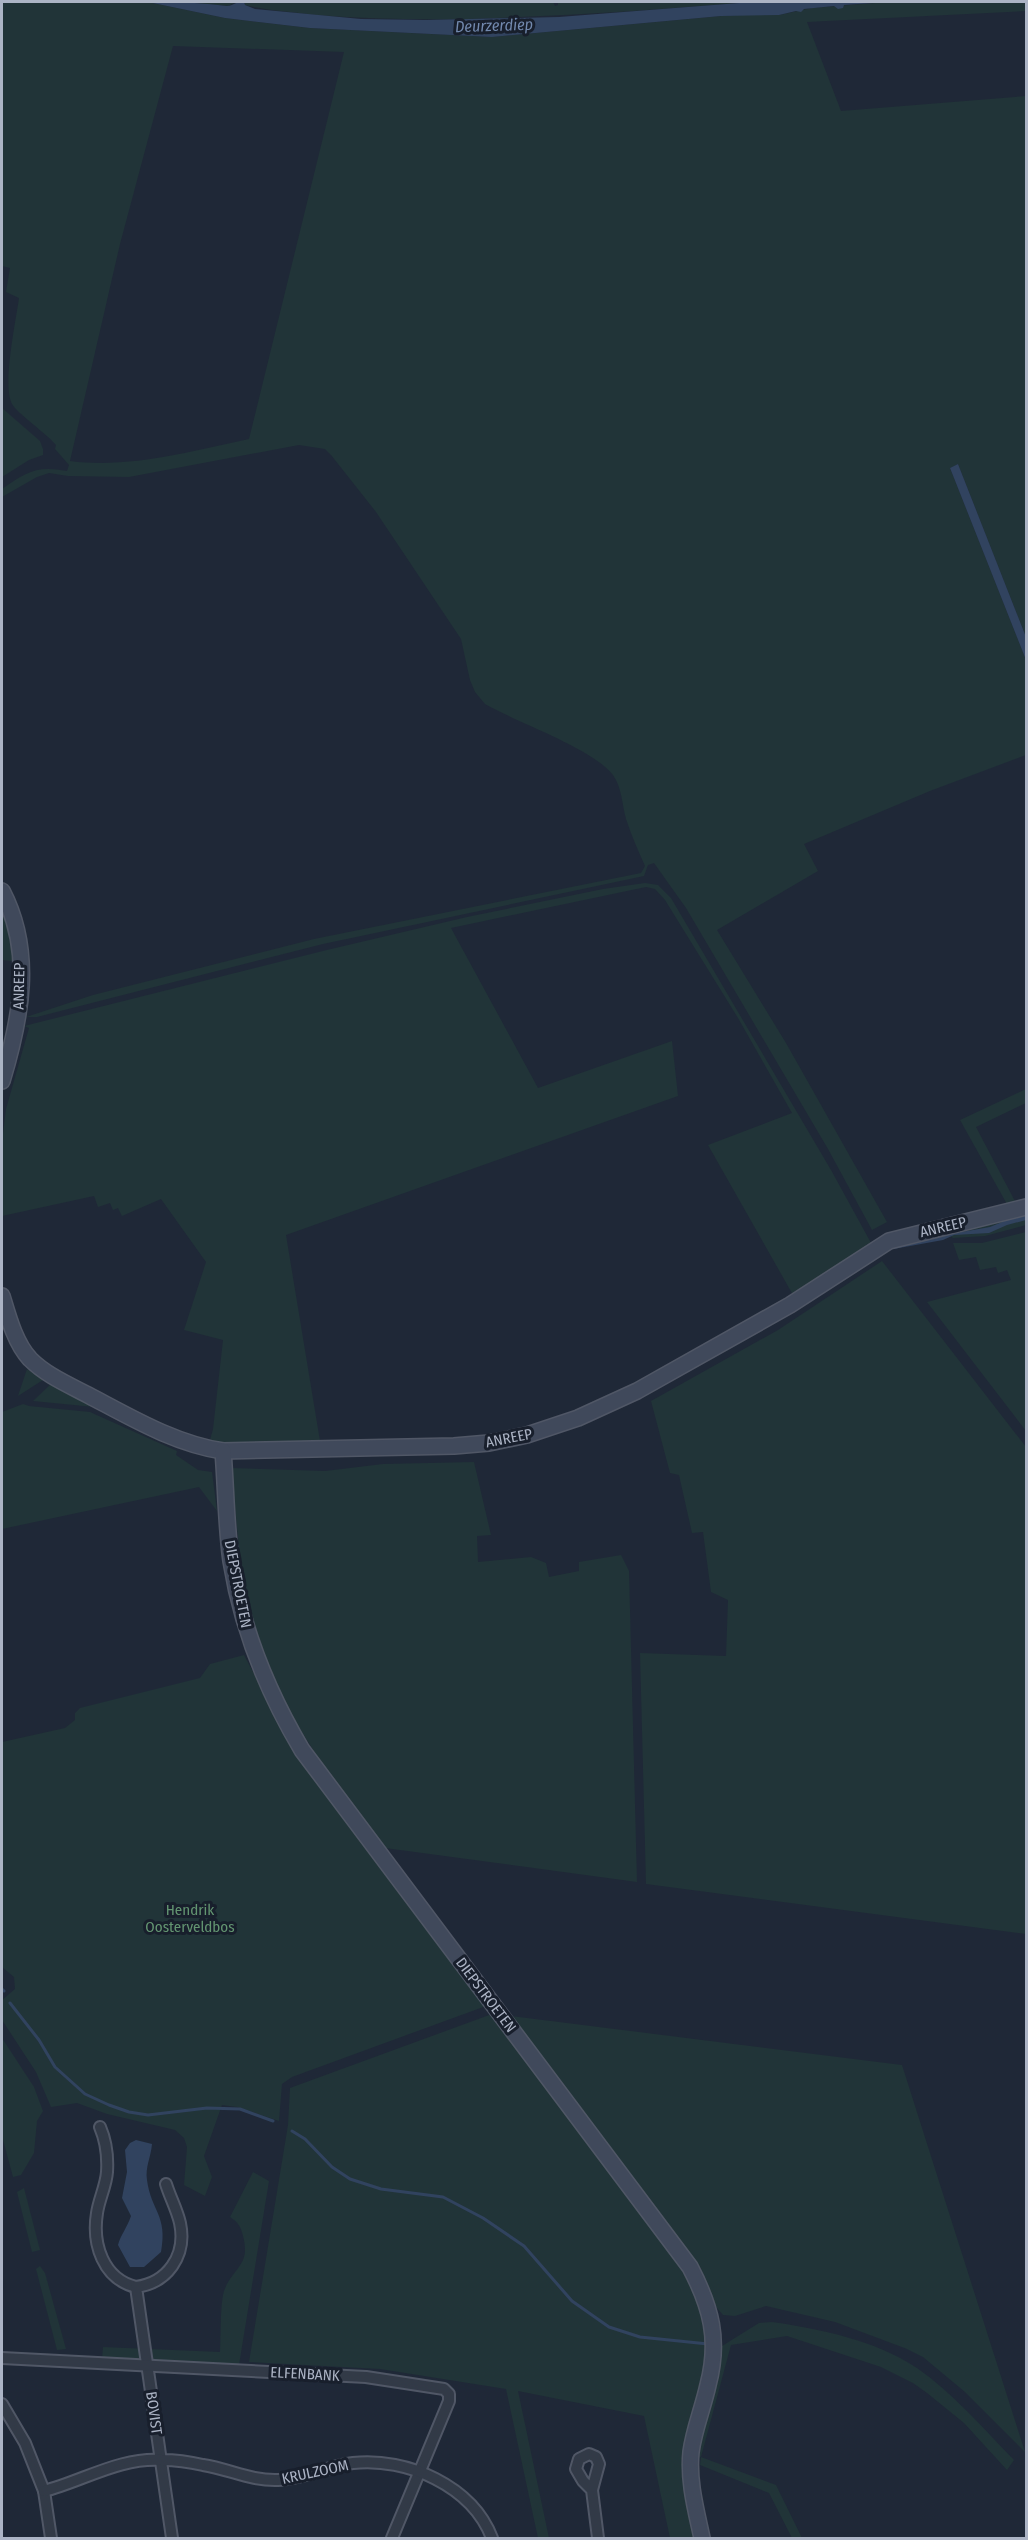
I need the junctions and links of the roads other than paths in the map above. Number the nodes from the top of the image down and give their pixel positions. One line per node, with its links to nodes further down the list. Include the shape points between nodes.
1 (2, 891): 2 (street, ANREEP, via 19,943 22,976 18,1020)
2 (2, 1081)
3 (1026, 1207): 5 (street, ANREEP, via 889,1241 790,1305 637,1390 544,1431 454,1446)
4 (2, 1296): 5 (street, ANREEP, via 20,1344 44,1372 183,1441)
5 (223, 1451): 23 (street, DIEPSTROETEN, via 227,1530 240,1609 259,1666 281,1714 309,1758 690,2266 702,2290 714,2334 711,2373 690,2466)
6 (100, 2127): 8 (street)
7 (116, 2134): 8 (street)
8 (105, 2138): 10 (street, via 107,2174 97,2212 97,2235 106,2267 123,2284)
9 (165, 2184): 10 (street, via 180,2223 178,2253 172,2269 160,2280)
10 (136, 2287): 12 (street, BOVIST)
11 (2, 2358): 12 (street, ELFENBANK)
12 (147, 2366): 14 (street, BOVIST); 15 (street, ELFENBANK, via 366,2377 444,2389 449,2401)
13 (2, 2404): 17 (street, via 25,2443)
14 (160, 2459): 15 (street, KRULZOOM, via 203,2464 267,2480 292,2479 365,2462); 17 (street, KRULZOOM, via 108,2468); 19 (street, BOVIST)
15 (419, 2472): 20 (street, ELFENBANK); 21 (street, KRULZOOM, via 467,2501 481,2516)
16 (592, 2490): 22 (street)
17 (44, 2491): 18 (street)
18 (51, 2538)
19 (172, 2538)
20 (392, 2538)
21 (492, 2538)
22 (598, 2538)
23 (702, 2538)

